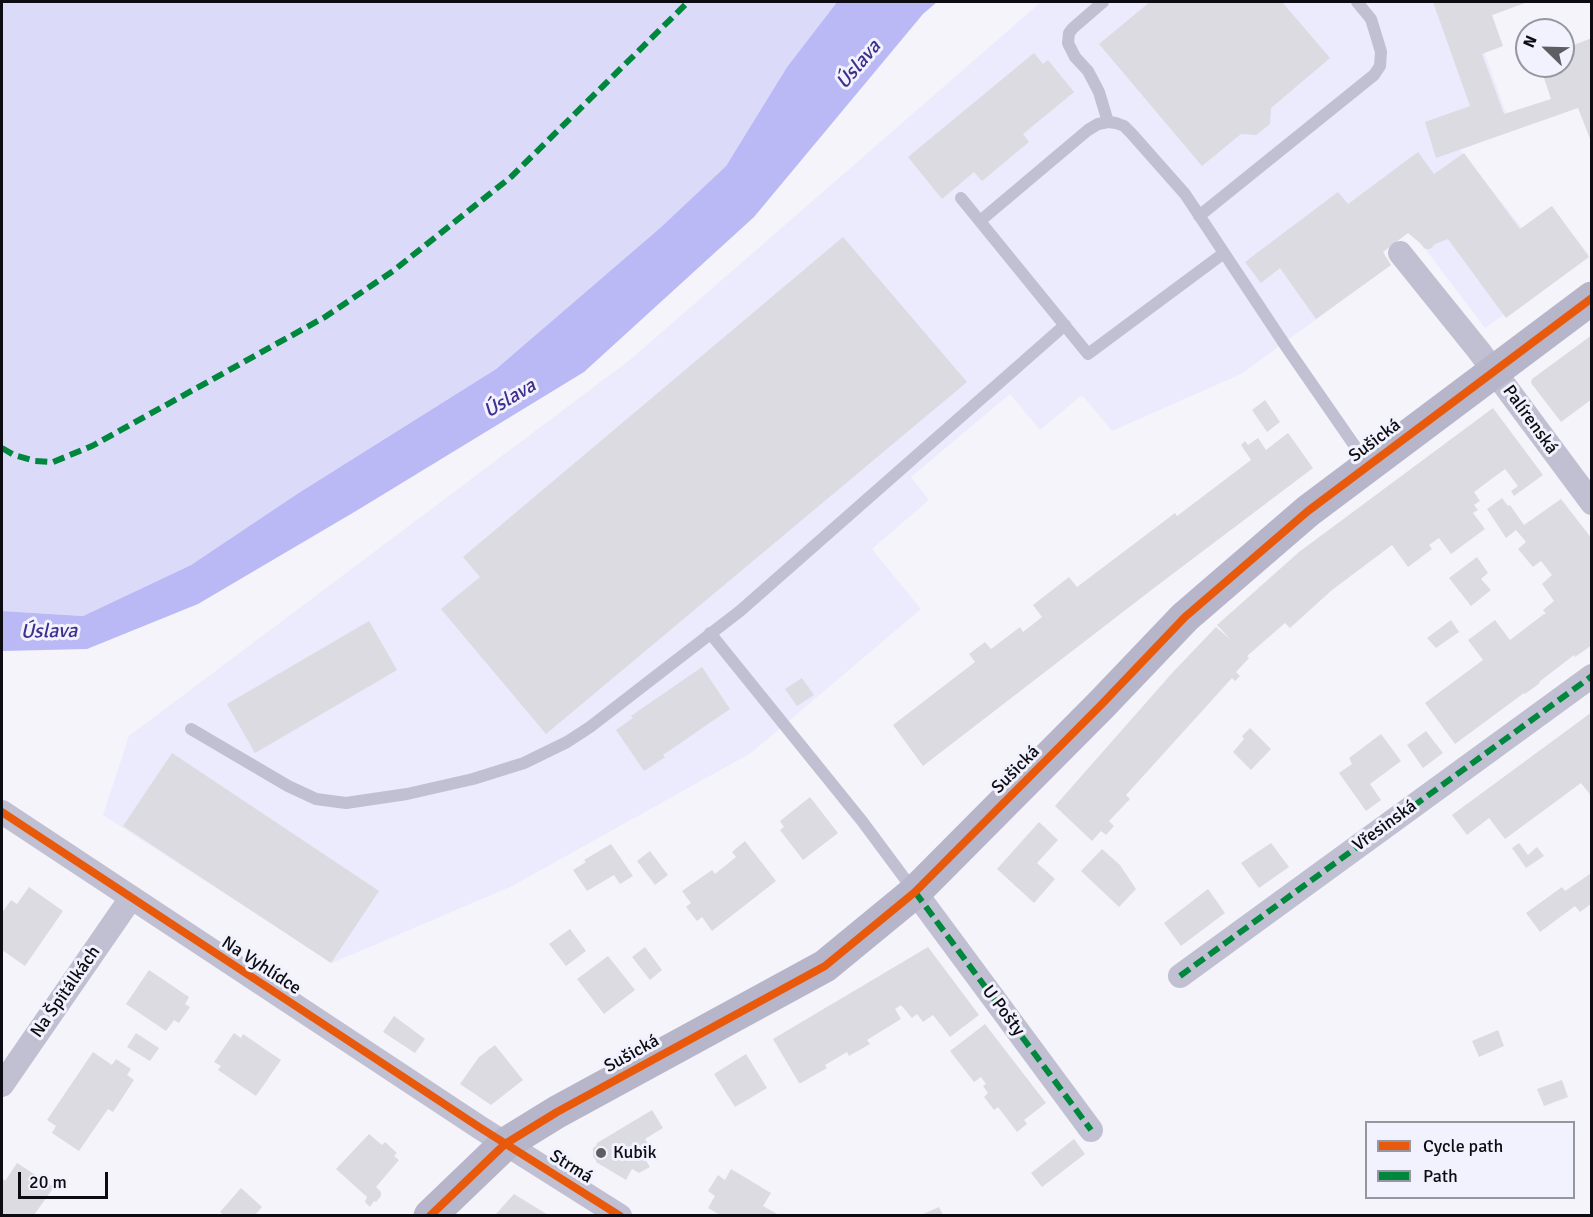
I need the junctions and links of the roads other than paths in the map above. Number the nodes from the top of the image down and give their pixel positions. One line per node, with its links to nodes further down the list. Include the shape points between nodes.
1 (1103, 2): 3 (lane, via 1073,28 1068,43 1100,92)
2 (1357, 2): 5 (lane, via 1371,19 1381,52 1380,66 1374,75)
3 (1108, 122): 5 (lane, via 1124,126 1131,133 1185,194); 6 (lane, via 1088,130)
4 (961, 198): 6 (lane)
5 (1199, 216): 7 (lane)
6 (980, 221): 10 (lane)
7 (1224, 253): 10 (lane, via 1088,354); 12 (lane)
8 (1400, 253): 11 (street, Palírenská)
9 (1592, 298): 11 (street, Sušická)
10 (1065, 325): 14 (lane)
11 (1494, 370): 12 (street, Sušická); 13 (street, Palírenská)
12 (1368, 465): 18 (street, Sušická, via 1185,617)
13 (1592, 503)
14 (711, 633): 16 (lane, via 567,742 494,773 407,794 346,803 316,799); 18 (lane)
15 (1592, 676): 20 (street, Vřesinská)
16 (190, 729)
17 (2, 812): 19 (street, Na Vyhlídce)
18 (915, 892): 22 (street, U Pošty); 23 (street, Sušická, via 825,966)
19 (131, 898): 21 (street, Na Špitálkách); 23 (street, Na Vyhlídce)
20 (1180, 976)
21 (2, 1086)
22 (1091, 1130)
23 (505, 1144): 24 (street, Sušická); 25 (street, Strmá)
24 (430, 1215)
25 (620, 1215)

